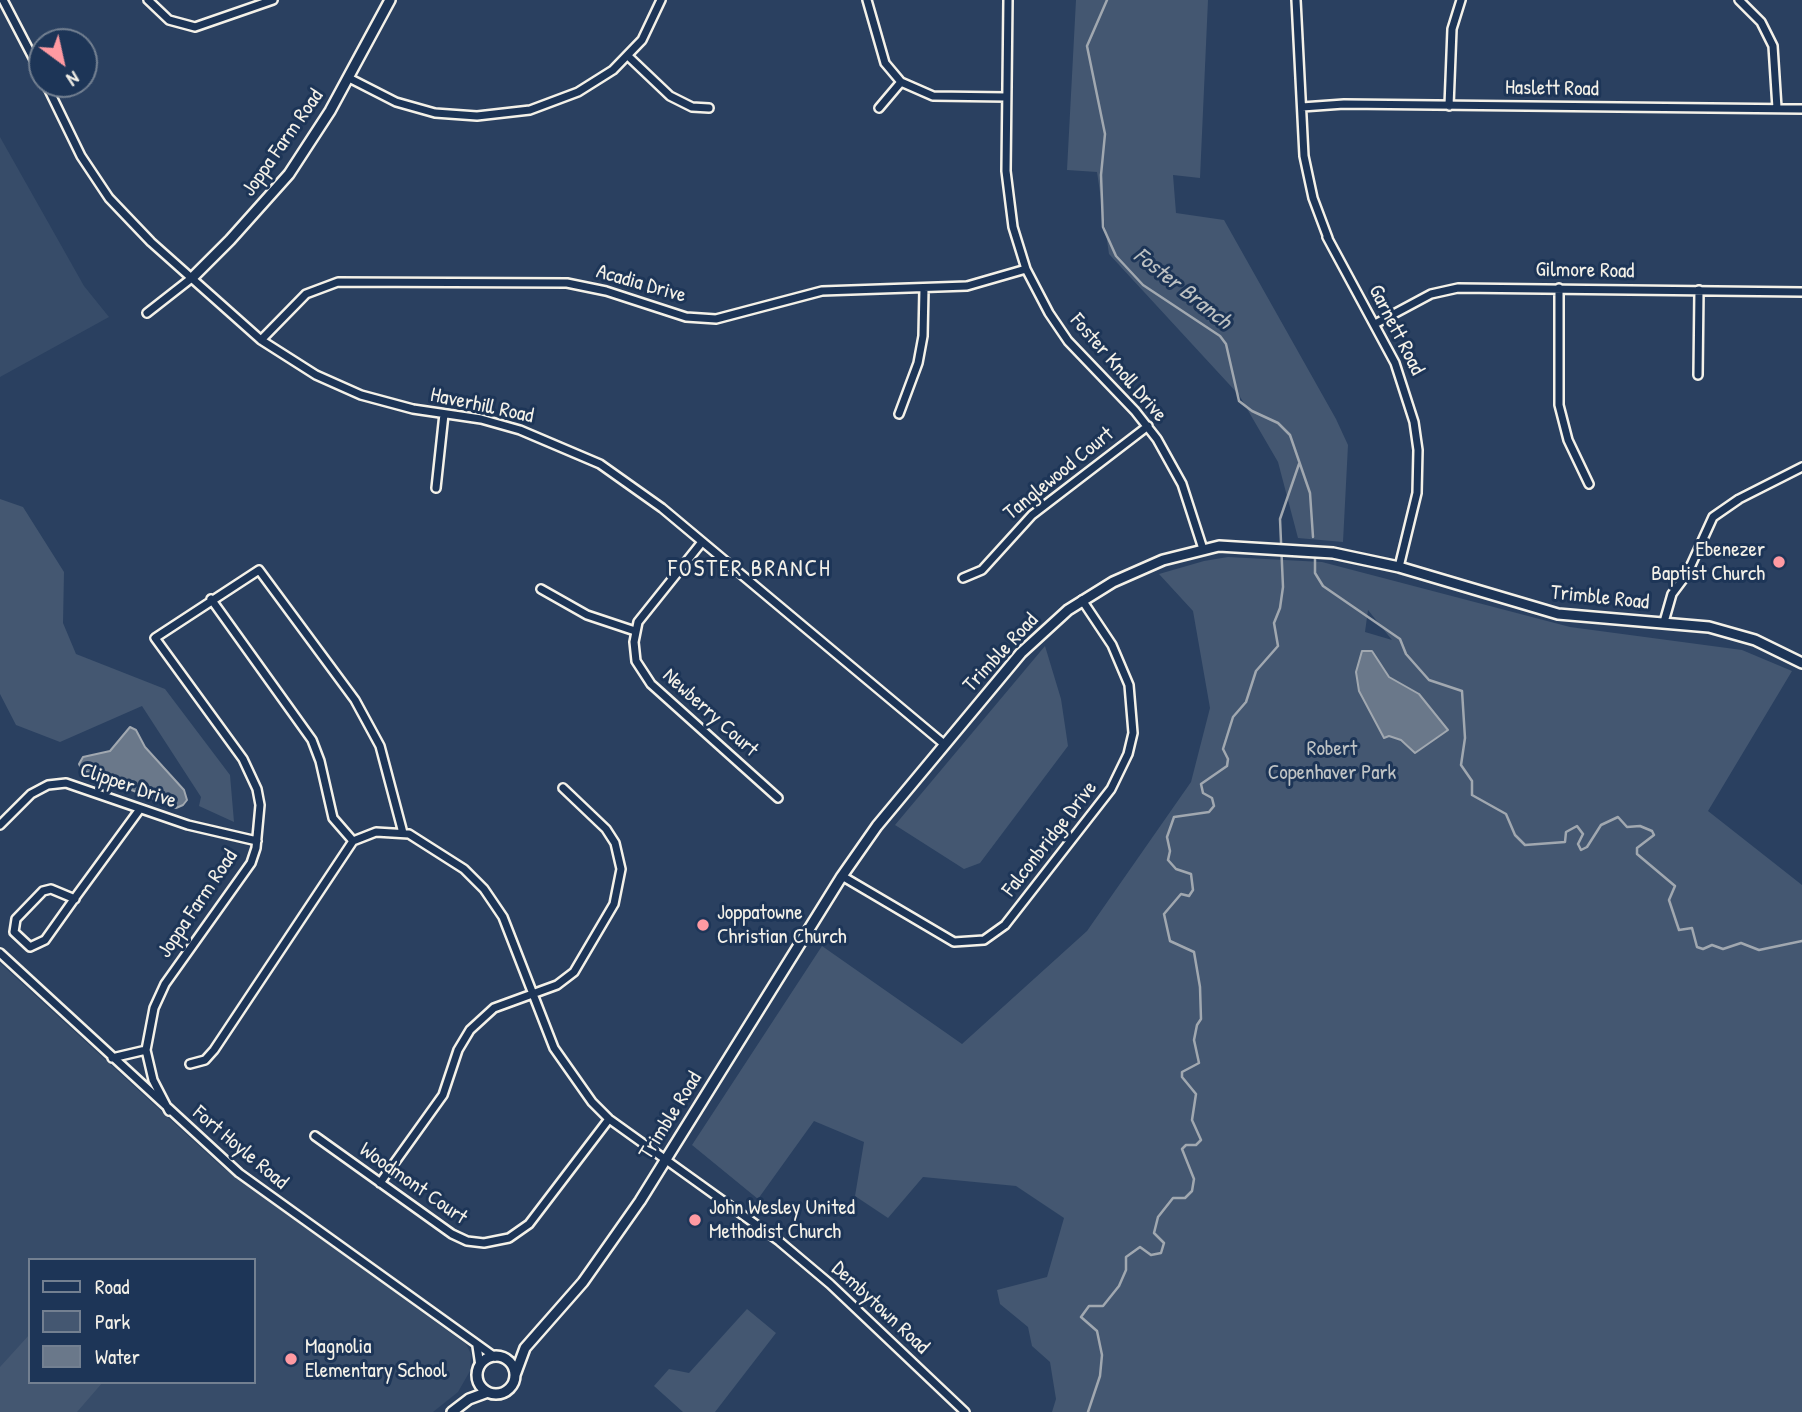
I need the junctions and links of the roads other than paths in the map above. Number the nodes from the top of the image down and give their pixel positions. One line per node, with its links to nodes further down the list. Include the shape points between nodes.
1 (3, 0): 11 (street)
2 (148, 0): 3 (street, via 169,20 195,27)
3 (272, 0)
4 (390, 0): 13 (street, Joppa Farm Road)
5 (662, 0): 12 (street)
6 (867, 0): 14 (street, via 885,62)
7 (1008, 0): 15 (street, Foster Knoll Drive)
8 (1296, 0): 18 (street, Garnett Road)
9 (1461, 0): 17 (street, via 1452,29)
10 (1739, 0): 21 (street, via 1761,22 1773,47)
11 (28, 48)
12 (629, 57): 13 (street, via 595,83 565,98 530,110 491,115 459,116 411,108); 19 (street, via 670,96 692,107)
13 (349, 78): 24 (street, Joppa Farm Road, via 289,174)
14 (901, 82): 15 (street, via 933,96); 20 (street)
15 (1006, 97): 23 (street, Foster Knoll Drive, via 1008,196)
16 (53, 98): 24 (street, Haverhill Road, via 81,156 109,198 151,242)
17 (1450, 106): 18 (street, Haslett Road); 21 (street, Haslett Road)
18 (1302, 107): 30 (street, Garnett Road, via 1306,169 1327,237)
19 (709, 108)
20 (879, 108)
21 (1777, 108): 22 (street, Haslett Road)
22 (1802, 109)
23 (1026, 269): 26 (street, Acadia Drive, via 967,286); 35 (street, Foster Knoll Drive, via 1068,341)
24 (193, 276): 29 (street, Joppa Farm Road); 31 (street, Haverhill Road)
25 (1559, 288): 27 (street, Gilmore Road); 30 (street, Gilmore Road, via 1444,290); 37 (street, via 1559,405 1567,440)
26 (924, 289): 31 (street, Acadia Drive, via 822,291 707,319 567,284 338,282 306,294); 34 (street, via 918,363)
27 (1699, 290): 28 (street, Gilmore Road); 32 (street)
28 (1802, 292)
29 (147, 313)
30 (1375, 324): 41 (street, Garnett Road, via 1405,386 1418,450 1416,503)
31 (261, 340): 33 (street, Haverhill Road, via 333,384 379,401)
32 (1698, 375)
33 (444, 414): 38 (street); 39 (street, Haverhill Road, via 520,430 581,455 641,491)
34 (899, 414)
35 (1148, 426): 40 (street, Foster Knoll Drive, via 1182,484); 42 (street, Tanglewood Court, via 1032,515 982,570)
36 (1802, 467): 46 (street, via 1713,517 1687,574 1672,594)
37 (1589, 484)
38 (436, 488)
39 (702, 542): 47 (street); 49 (street, Haverhill Road)
40 (1203, 549): 41 (street, Trimble Road, via 1237,546 1333,553); 45 (street, Trimble Road, via 1137,570)
41 (1399, 567): 46 (street, Trimble Road, via 1558,614)
42 (963, 578)
43 (541, 589): 47 (street, via 587,615)
44 (211, 599): 54 (street, via 259,570 355,700 380,746); 55 (street, Joppa Farm Road, via 155,638 250,772 260,805); 56 (street, via 312,740 333,818)
45 (1082, 600): 49 (street, Trimble Road, via 1030,644); 57 (street, Falconbridge Drive, via 1112,645 1129,685 1133,733 1111,789 1005,925 984,940 954,942)
46 (1664, 622): 48 (street, Trimble Road, via 1731,632)
47 (635, 631): 51 (street, Newberry Court, via 636,661 644,677)
48 (1802, 663)
49 (944, 744): 57 (street, Trimble Road)
50 (563, 788): 60 (street, via 615,843 621,869 618,892 580,965 557,985)
51 (778, 797)
52 (140, 809): 53 (street, Clipper Drive, via 58,783 31,794); 55 (street, Clipper Drive); 58 (street)
53 (0, 825)
54 (403, 833): 56 (street, via 376,832); 60 (street, Dembytown Road, via 447,856 484,889 511,934)
55 (257, 841): 61 (street, Joppa Farm Road, via 251,863 165,984 154,1008)
56 (354, 841): 63 (street, via 214,1050 205,1060)
57 (842, 876): 67 (street, Trimble Road)
58 (75, 899): 58 (street, via 36,946 24,944 14,932 16,919 43,891 51,889)
59 (0, 953): 62 (street, Fort Hoyle Road)
60 (532, 994): 65 (street, Dembytown Road, via 560,1059); 68 (street, via 494,1008 470,1030 443,1095)
61 (146, 1050): 62 (street); 64 (street, Joppa Farm Road, via 153,1080)
62 (112, 1059): 64 (street, Fort Hoyle Road)
63 (190, 1064)
64 (169, 1111): 69 (street, Fort Hoyle Road, via 290,1212 441,1315)
65 (609, 1119): 67 (street, Dembytown Road); 68 (street, Woodmont Court, via 535,1219 500,1241 460,1239)
66 (315, 1136): 68 (street, Woodmont Court)
67 (666, 1158): 70 (street, Trimble Road, via 583,1282); 78 (street, Dembytown Road, via 830,1284)
68 (380, 1183)
69 (477, 1346): 71 (street, Fort Hoyle Road); 72 (street)
70 (526, 1348): 71 (street, Trimble Road); 73 (street, Trimble Road)
71 (498, 1357): 72 (street); 73 (street, via 511,1364)
72 (480, 1366): 74 (street)
73 (515, 1375): 75 (street, via 506,1391)
74 (478, 1378): 75 (street); 76 (street)
75 (488, 1392): 76 (street)
76 (469, 1399): 77 (street)
77 (452, 1412)
78 (965, 1412)

